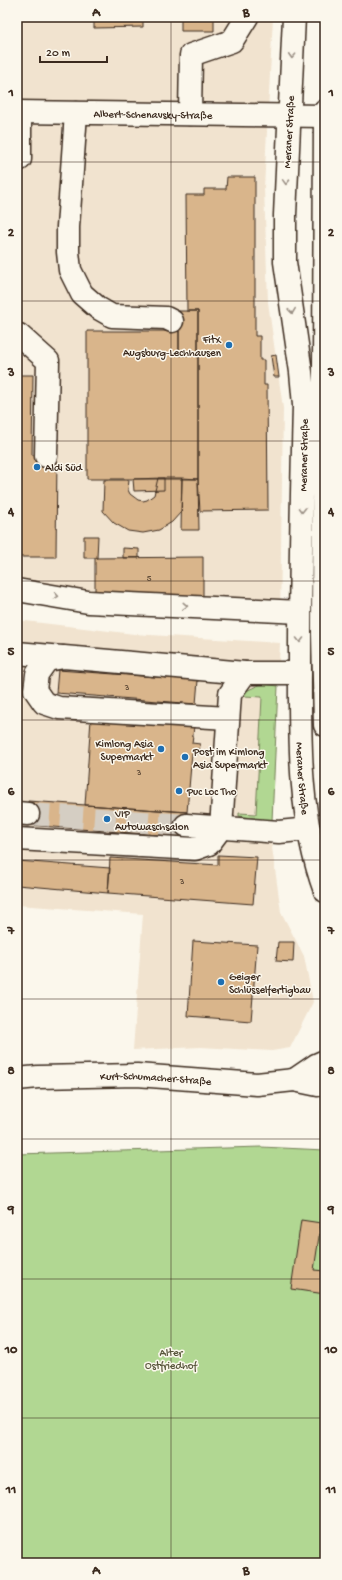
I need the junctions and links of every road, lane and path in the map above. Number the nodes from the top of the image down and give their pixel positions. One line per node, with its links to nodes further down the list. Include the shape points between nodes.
1 (247, 17): 6 (main road, via 232,41 183,55)
2 (294, 17): 7 (main road, Meraner Straße, one-way to 7)
3 (325, 111): 8 (main road, Meraner Straße)
4 (19, 112): 5 (main road, Albert-Schenavsky-Straße); 9 (main road)
5 (76, 113): 6 (main road, Albert-Schenavsky-Straße); 10 (main road, via 68,227 70,270 82,294 112,323)
6 (190, 114): 7 (main road, Albert-Schenavsky-Straße)
7 (290, 115): 8 (main road, Albert-Schenavsky-Straße); 14 (main road, Meraner Straße, one-way to 14, via 285,262 304,405)
8 (325, 116): 20 (main road, Meraner Straße)
9 (20, 159)
10 (168, 323)
11 (20, 336): 12 (main road, via 48,361)
12 (46, 456)
13 (17, 590): 14 (main road, one-way to 14, via 88,602)
14 (300, 612): 18 (main road, Meraner Straße, one-way to 18)
15 (17, 653): 16 (main road)
16 (64, 657): 17 (main road); 19 (main road, via 47,660 37,674 35,690 44,702 59,708)
17 (245, 673): 18 (main road); 19 (main road, via 230,694)
18 (300, 673): 23 (main road, Meraner Straße, via 301,756 305,806)
19 (228, 718): 22 (main road)
20 (325, 725)
21 (186, 825): 22 (main road)
22 (221, 828): 23 (main road, via 279,832); 24 (main road, via 209,844 195,849)
23 (317, 828): 25 (main road, Meraner Straße, via 313,852)
24 (17, 838)
25 (325, 891)
26 (325, 1062): 28 (main road, Kurt-Schumacher-Straße)
27 (17, 1079): 28 (main road, Kurt-Schumacher-Straße, via 137,1075 257,1084)
28 (294, 1080): 29 (main road, Kurt-Schumacher-Straße)
29 (325, 1084)

